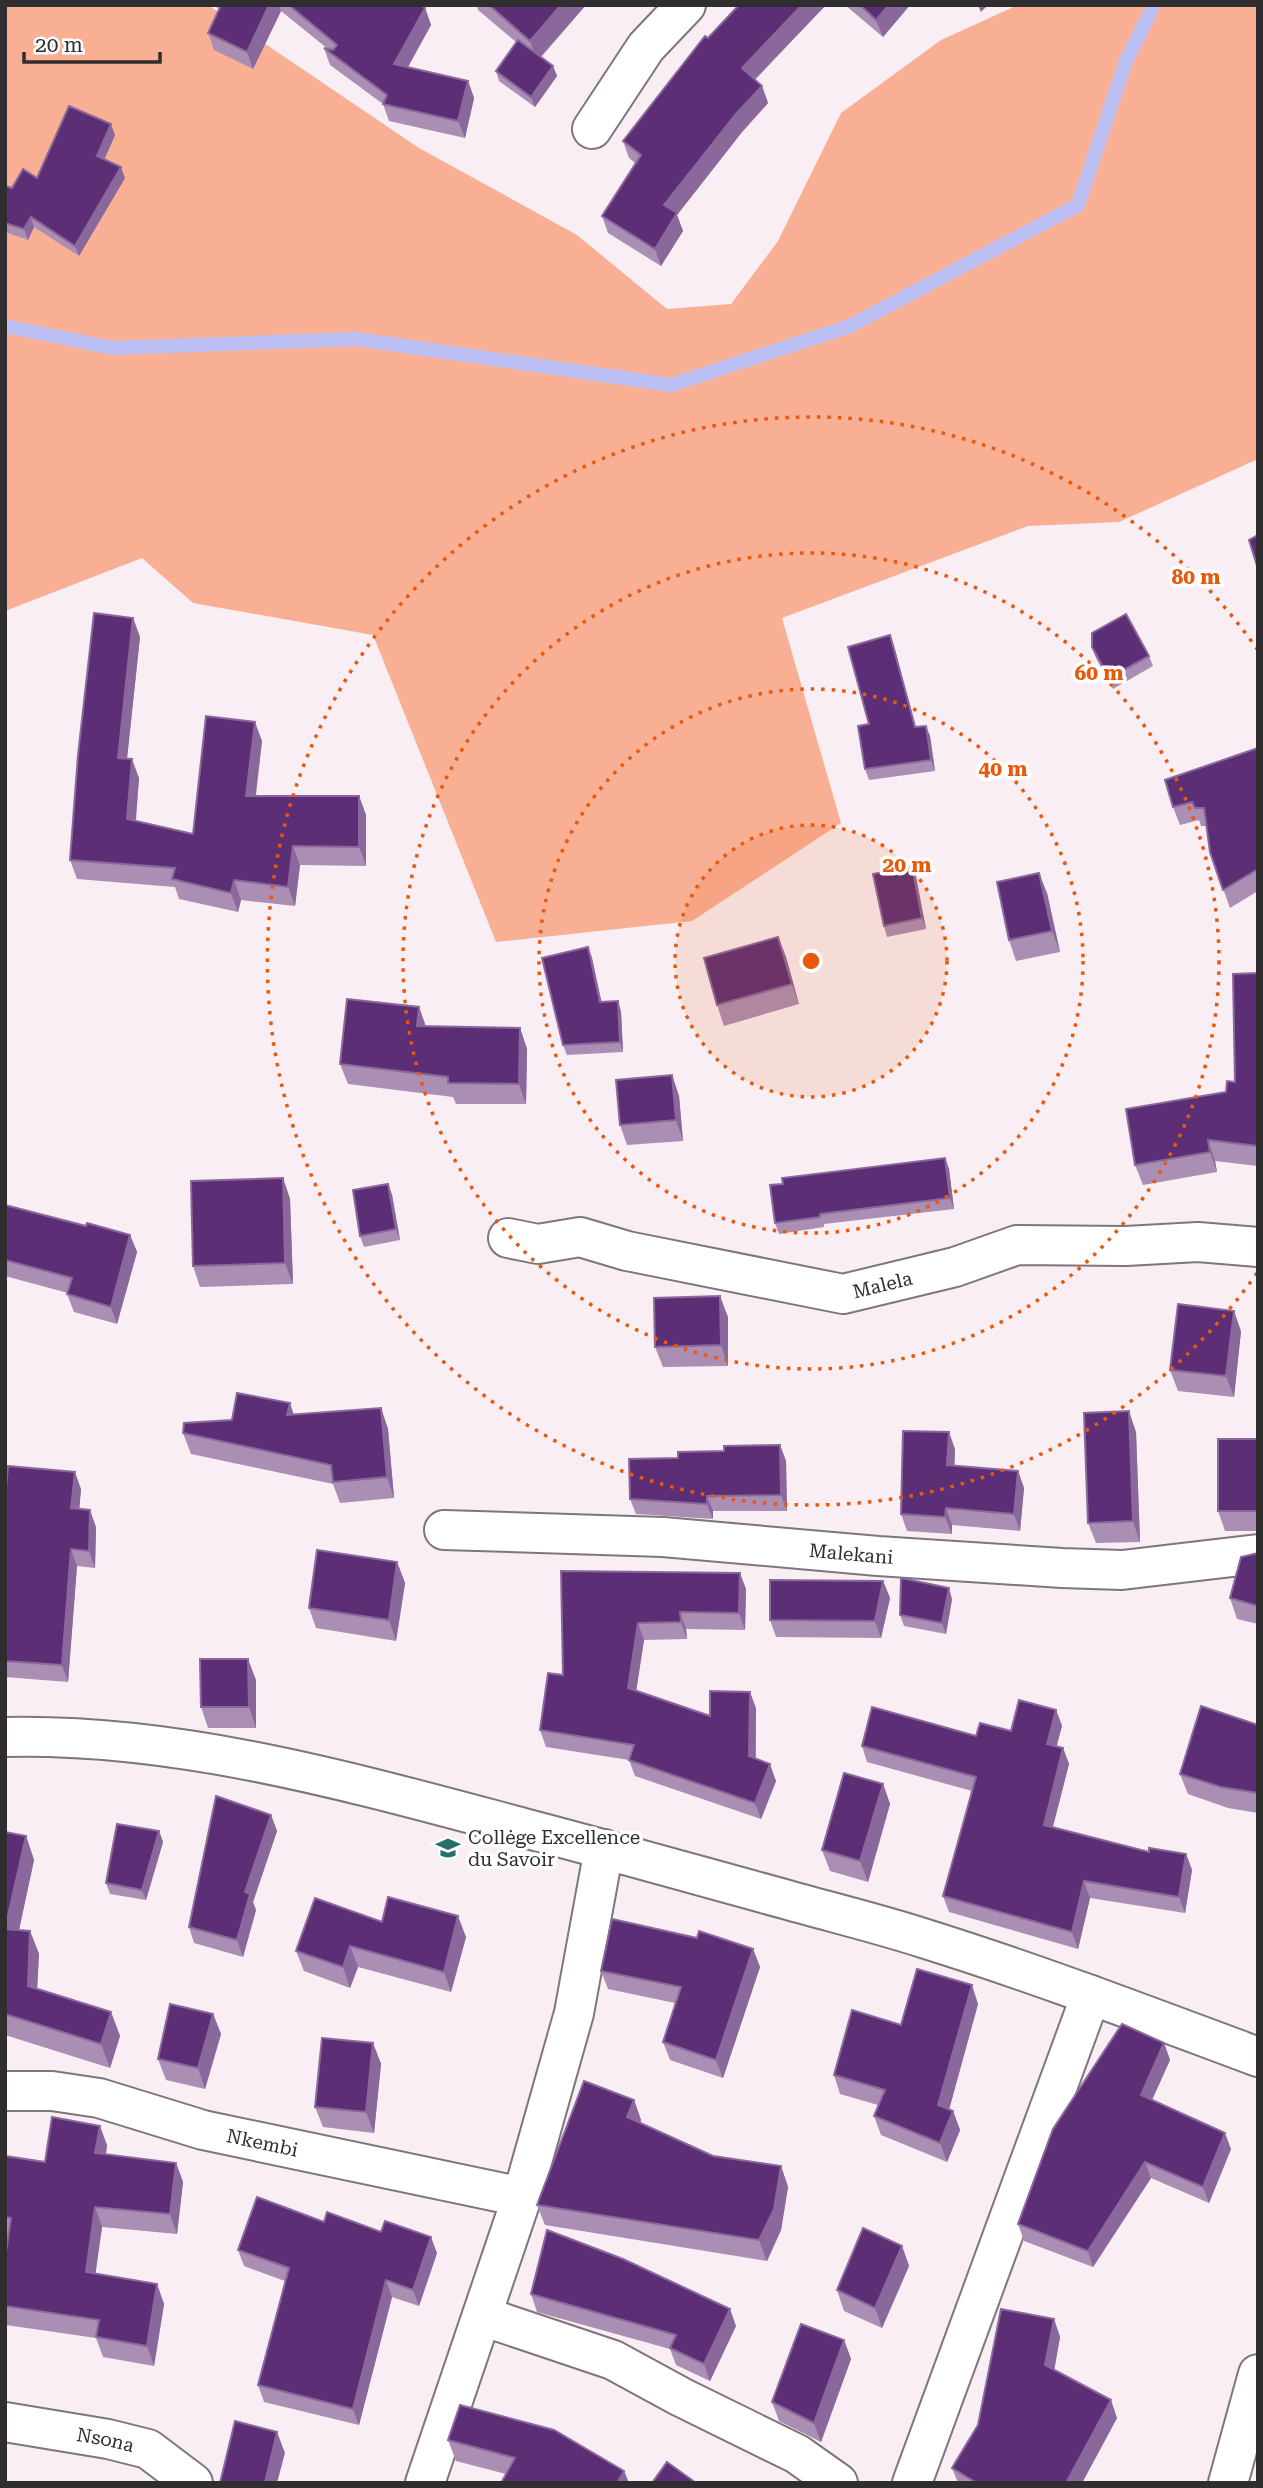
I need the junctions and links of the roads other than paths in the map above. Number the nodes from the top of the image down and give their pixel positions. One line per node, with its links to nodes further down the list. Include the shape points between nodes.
1 (686, 5): 2 (street, via 646,47)
2 (592, 129)
3 (508, 1238): 4 (street, Malela, via 538,1244 580,1237 627,1251 843,1294 955,1267 1017,1245 1198,1242)
4 (1258, 1247)
5 (444, 1530): 6 (street, Malekani, via 663,1536 878,1556 1122,1570)
6 (1258, 1554)
7 (5, 1737): 8 (street, via 112,1740 251,1762 344,1780)
8 (604, 1849): 9 (street, via 925,1938); 12 (street, via 574,2013)
9 (1091, 1995): 10 (street); 19 (street)
10 (1258, 2057)
11 (5, 2091): 12 (street, Nkembi, via 99,2098 203,2130)
12 (522, 2197): 13 (street)
13 (482, 2316): 17 (street); 18 (street, via 612,2360 796,2454)
14 (1258, 2374): 20 (street)
15 (5, 2422): 16 (street, Nsona, via 148,2449)
16 (193, 2483)
17 (425, 2483)
18 (838, 2483)
19 (912, 2483)
20 (1228, 2483)

